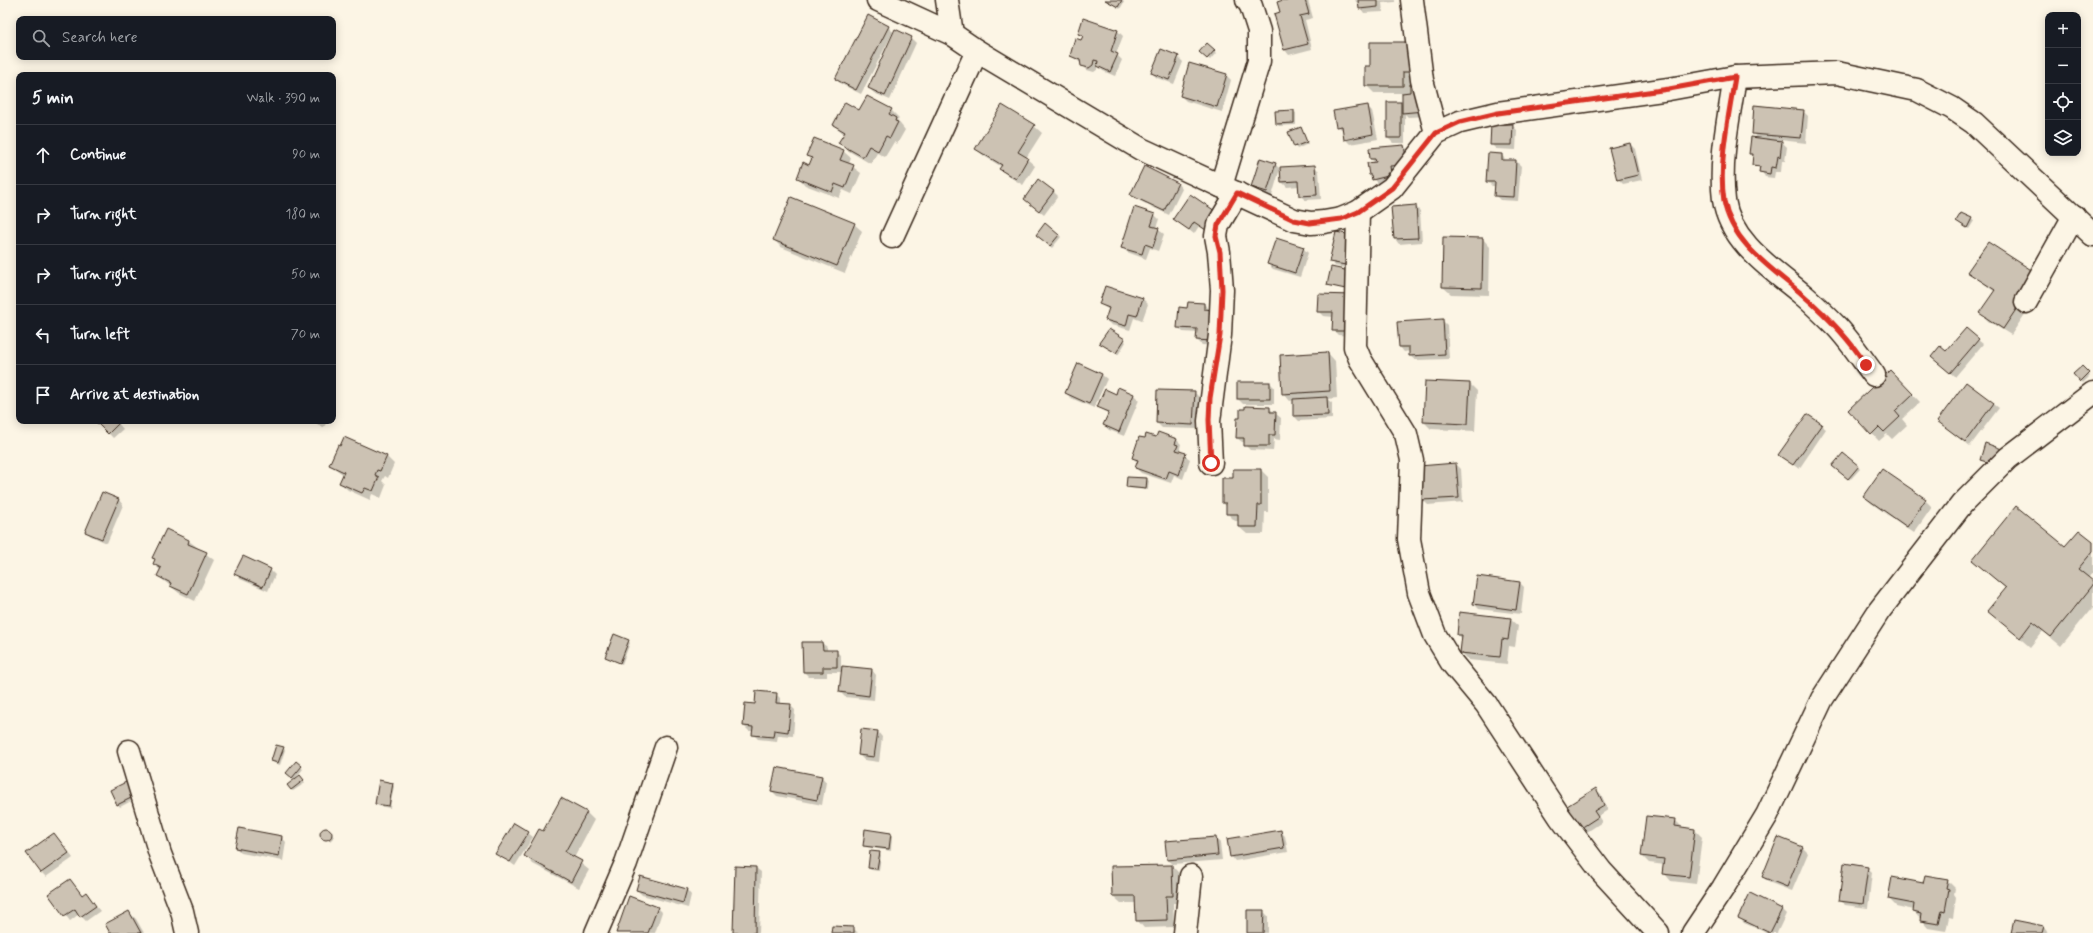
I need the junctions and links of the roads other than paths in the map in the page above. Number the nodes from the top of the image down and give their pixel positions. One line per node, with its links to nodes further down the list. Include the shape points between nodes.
1 (878, 0): 5 (street)
2 (947, 0): 5 (street)
3 (1247, 0): 9 (street, via 1259,31 1259,61)
4 (1412, 0): 8 (street, via 1422,80)
5 (952, 34): 6 (street)
6 (977, 51): 9 (street, via 1141,149); 13 (street)
7 (1735, 77): 8 (street, via 1498,113 1460,122); 11 (street, via 1837,73 1917,90 1974,123); 15 (street, via 1724,157 1724,201 1737,233 1750,249 1836,327 1853,345)
8 (1436, 133): 10 (street, via 1392,188)
9 (1229, 189): 10 (street, via 1294,220 1305,222 1341,219); 17 (street, via 1216,236 1220,252 1222,290 1220,335 1210,398)
10 (1358, 212): 24 (street, via 1355,348 1406,434 1410,447 1412,460 1409,539 1419,594 1435,635 1452,663 1486,704 1560,817 1601,871)
11 (2074, 216): 12 (street); 14 (street)
12 (2093, 236)
13 (892, 237)
14 (2026, 302)
15 (1874, 375)
16 (2093, 393): 25 (street, via 2008,458 1962,504 1879,612 1822,699 1767,814 1723,888)
17 (1211, 463)
18 (666, 747): 22 (street, via 626,863)
19 (129, 751): 21 (street)
20 (1191, 876): 23 (street)
21 (187, 933)
22 (596, 933)
23 (1185, 933)
24 (1658, 933)
25 (1692, 933)

